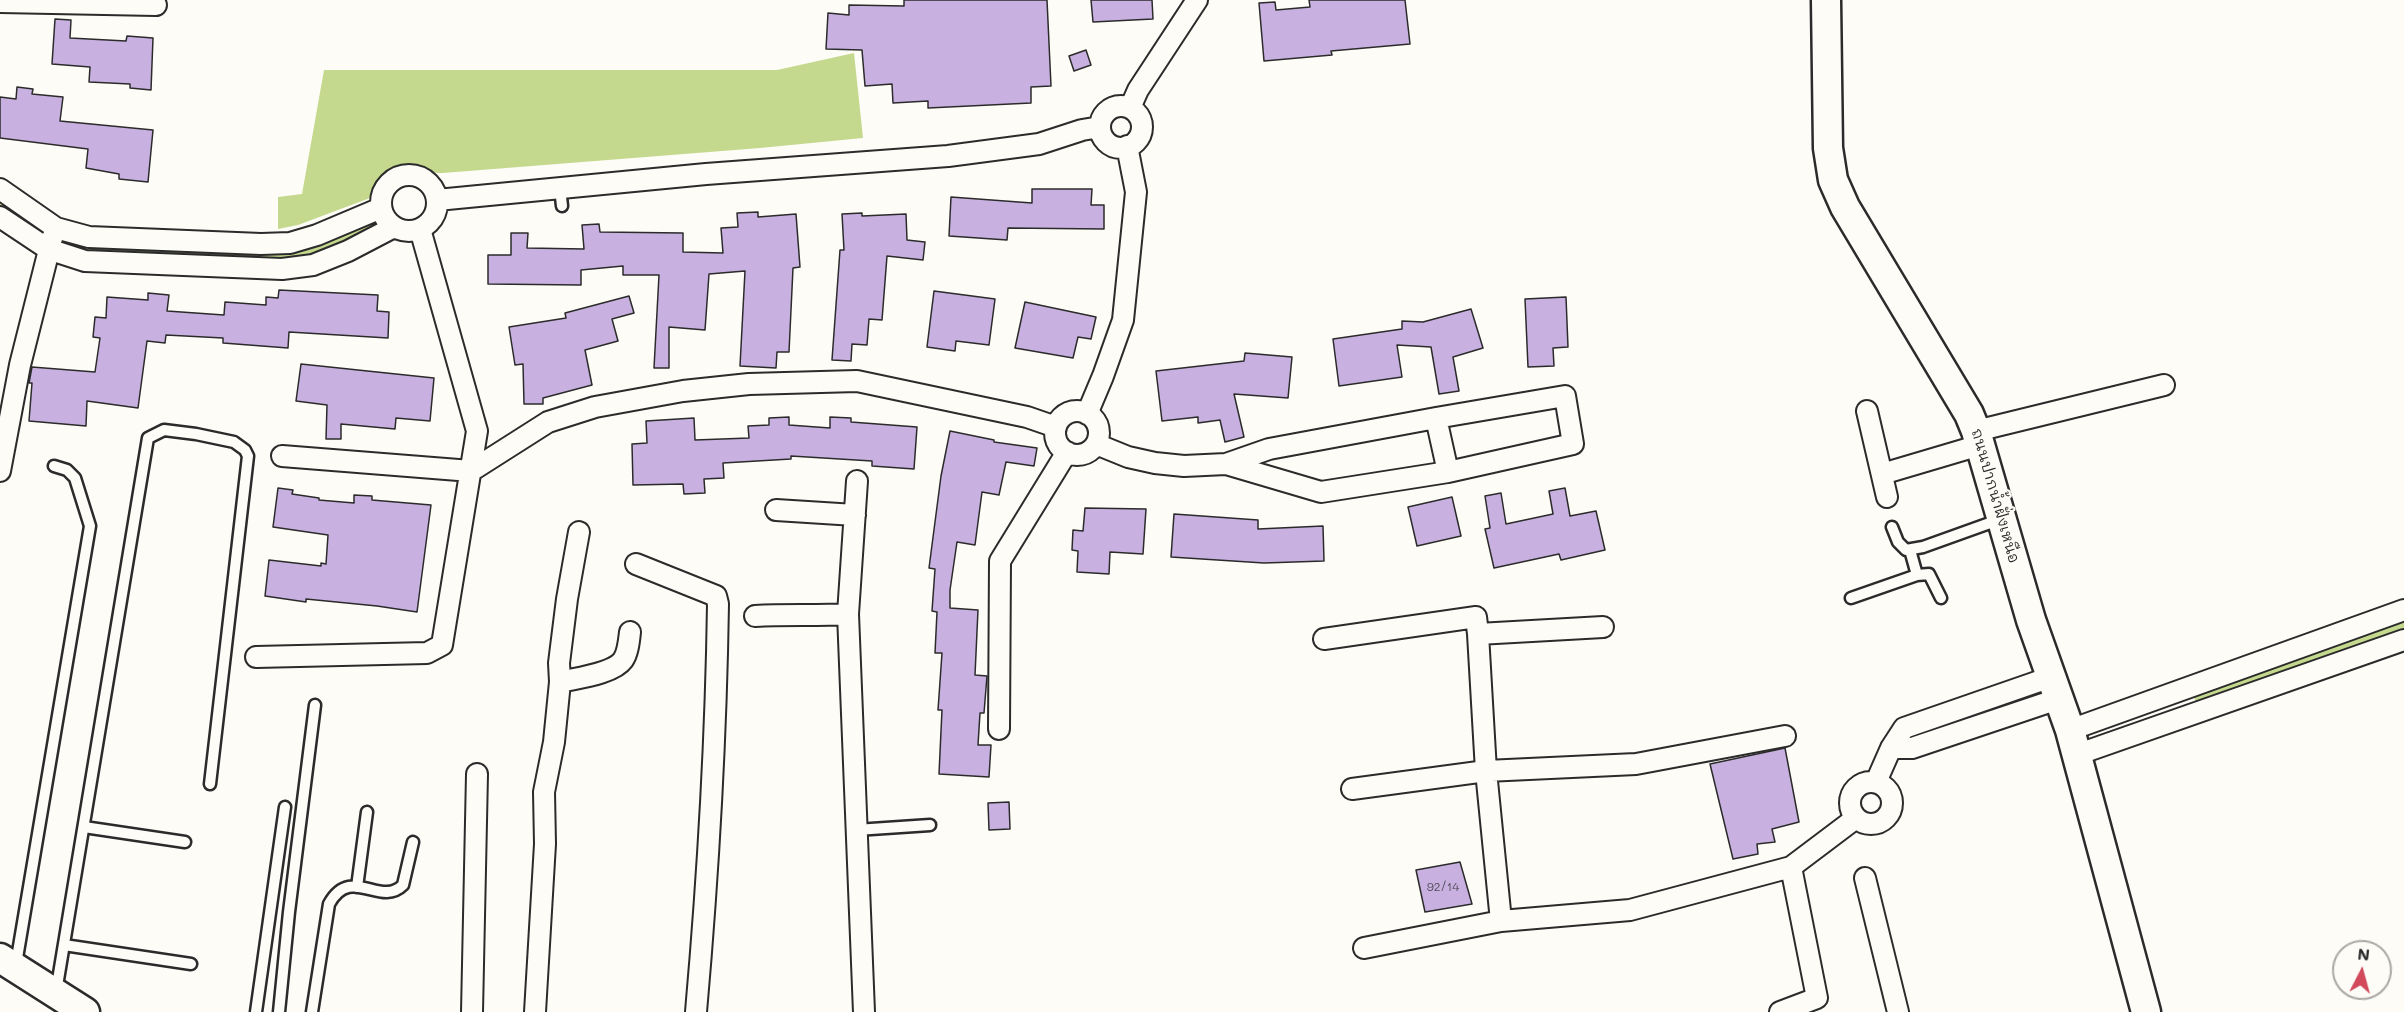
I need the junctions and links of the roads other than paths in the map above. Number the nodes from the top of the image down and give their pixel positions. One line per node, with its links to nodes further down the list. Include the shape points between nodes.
1 (1197, 0): 5 (street)
2 (1826, 0): 21 (street, ถนนปากน้ำฝั่งเหนือ, via 1828,148 1833,180 1845,207 1969,414)
3 (0, 2): 4 (street)
4 (156, 5)
5 (1130, 108): 6 (street, via 1109,109); 7 (street, via 1139,117 1141,130 1135,142)
6 (1100, 127): 7 (street, via 1109,144); 9 (street, via 1039,144 948,156 706,174 561,197)
7 (1127, 146): 18 (street, via 1136,192 1123,320)
8 (0, 189): 13 (street)
9 (437, 200): 10 (street, via 425,180 404,175 386,187); 14 (street, via 432,219)
10 (381, 208): 12 (street); 13 (street, via 290,243 89,237)
11 (0, 217): 15 (street)
12 (394, 227): 14 (street, via 406,231); 15 (street, via 313,265 282,269 85,261)
13 (56, 228): 15 (street)
14 (420, 229): 28 (street, via 477,431)
15 (48, 249): 27 (street)
16 (2164, 385): 21 (street)
17 (1867, 411): 30 (street)
18 (1087, 414): 20 (street, via 1068,413); 22 (street, via 1096,424)
19 (1436, 417): 25 (street, via 1269,449); 29 (street); 29 (street, via 1565,396 1574,444)
20 (1056, 427): 23 (street, via 1056,440); 28 (street, via 1004,411 857,381 749,384 595,407 548,422)
21 (1978, 438): 30 (street); 35 (street, ถนนปากน้ำฝั่งเหนือ)
22 (1096, 444): 23 (street, via 1078,455); 25 (street, via 1155,463)
23 (1067, 452): 55 (street, via 1000,561)
24 (282, 456): 28 (street)
25 (1226, 464): 29 (street, via 1321,492)
26 (54, 465): 77 (lane, via 75,478 90,526)
27 (0, 471)
28 (471, 471): 51 (street, via 441,645 427,653)
29 (1448, 472)
30 (1882, 474): 32 (street)
31 (857, 481): 34 (street)
32 (1887, 497)
33 (776, 510): 34 (street)
34 (855, 515): 44 (street)
35 (2002, 519): 38 (lane); 53 (street, ถนนปากน้ำฝั่งเหนือ)
36 (1892, 527): 38 (lane, via 1898,542)
37 (579, 532): 52 (street, via 567,599)
38 (1910, 550): 40 (lane)
39 (636, 564): 86 (street, via 716,596 718,604 709,855)
40 (1917, 576): 41 (lane, via 1929,574); 42 (lane)
41 (1941, 597)
42 (1851, 598)
43 (2404, 610): 57 (street)
44 (848, 614): 45 (street); 68 (street)
45 (755, 616)
46 (1603, 627): 48 (street)
47 (630, 632): 52 (street, via 622,661 608,671)
48 (1478, 634): 49 (street, via 1476,617); 58 (street)
49 (1324, 639)
50 (2404, 639): 57 (street)
51 (256, 657)
52 (560, 682): 85 (street, via 544,792 545,844)
53 (2054, 688): 57 (street, ถนนปากน้ำฝั่งเหนือ); 60 (street, via 1912,748 1891,748)
54 (315, 705): 82 (lane)
55 (999, 729)
56 (1785, 736): 58 (street, via 1636,764)
57 (2073, 743): 90 (street, ถนนปากน้ำฝั่งเหนือ)
58 (1486, 771): 62 (street); 74 (street)
59 (477, 774): 84 (street)
60 (1876, 782): 65 (street, via 1862,783 1852,793 1850,806); 65 (street, via 1892,796 1892,810 1876,824)
61 (210, 784): 67 (lane, via 248,456 234,442 164,430 148,438)
62 (1352, 789)
63 (285, 807): 81 (lane)
64 (367, 812): 73 (lane)
65 (1856, 819): 71 (street)
66 (930, 825): 68 (lane)
67 (84, 827): 69 (lane); 75 (lane)
68 (856, 830): 87 (street)
69 (185, 842)
70 (413, 842): 73 (lane, via 399,890)
71 (1791, 867): 74 (street, via 1630,910); 88 (street, via 1817,998)
72 (1865, 878): 89 (street)
73 (357, 887): 83 (lane, via 343,887 329,904)
74 (1501, 921): 76 (street)
75 (64, 945): 78 (lane); 79 (lane)
76 (1364, 948)
77 (8, 963): 79 (street)
78 (191, 964)
79 (56, 993): 80 (street)
80 (85, 1012)
81 (256, 1012)
82 (279, 1012)
83 (312, 1012)
84 (472, 1012)
85 (535, 1012)
86 (696, 1012)
87 (864, 1012)
88 (1780, 1012)
89 (1898, 1012)
90 (2146, 1012)

